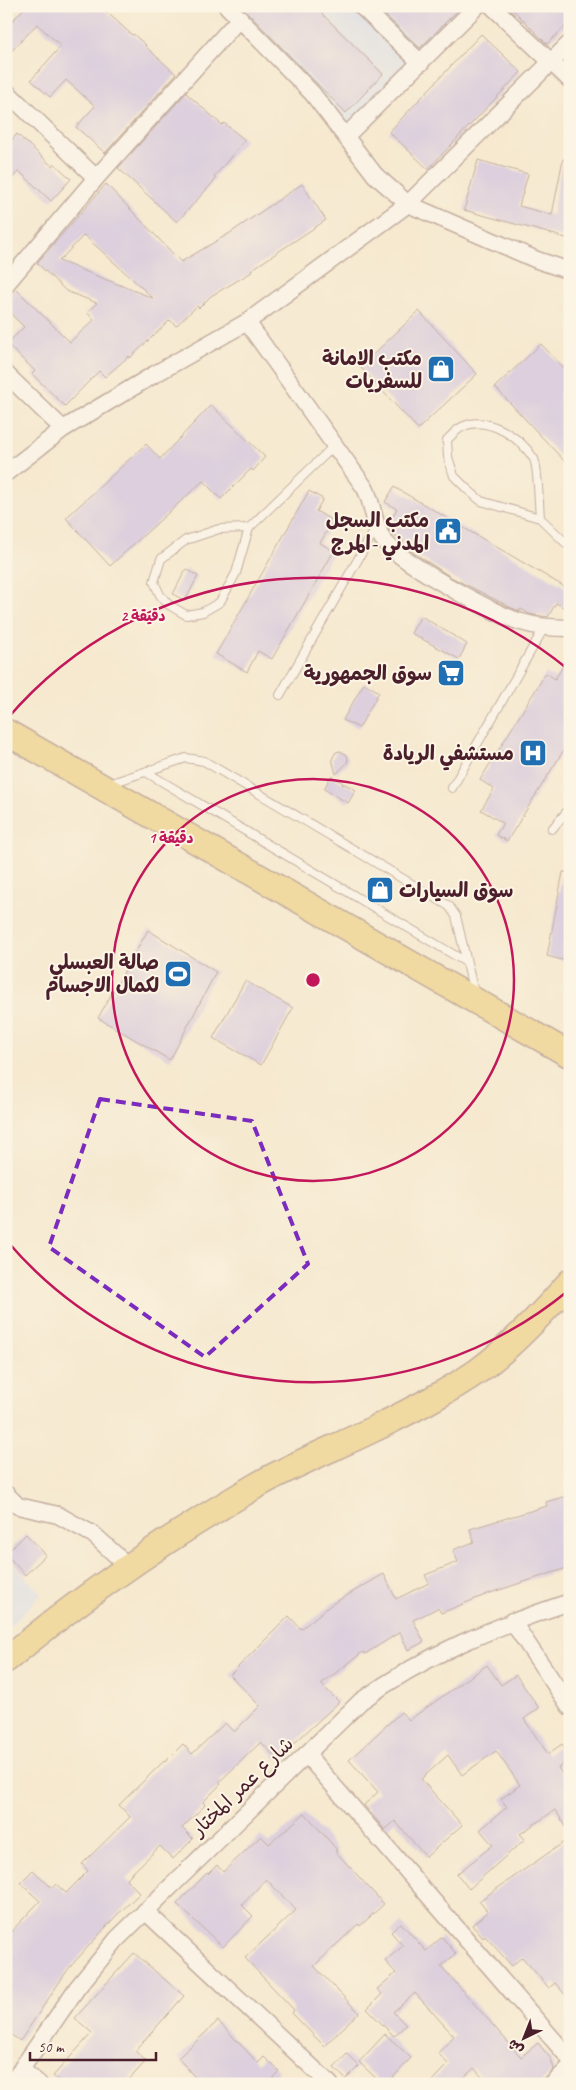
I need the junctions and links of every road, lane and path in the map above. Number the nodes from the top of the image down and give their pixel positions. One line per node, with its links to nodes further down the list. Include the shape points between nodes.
1 (227, 6): 5 (street)
2 (361, 6): 7 (street)
3 (477, 6): 7 (street)
4 (492, 6): 8 (street)
5 (240, 18): 11 (street, via 312,93); 12 (street)
6 (570, 42): 8 (street)
7 (421, 63): 11 (street)
8 (551, 63): 9 (street); 13 (street)
9 (570, 80)
10 (6, 91): 12 (street)
11 (346, 136): 13 (street, via 375,175)
12 (96, 178): 15 (street)
13 (408, 204): 14 (street, via 537,260); 16 (street)
14 (570, 270)
15 (6, 284)
16 (247, 322): 18 (street); 19 (street)
17 (6, 374): 18 (street)
18 (63, 429): 20 (street)
19 (335, 445): 22 (street, via 369,496); 23 (lane)
20 (6, 473)
21 (540, 518): 21 (lane, via 481,501 454,476 447,440 460,427 475,423 498,428 516,439 535,461); 24 (lane)
22 (377, 526): 25 (street, via 390,548 423,571 519,622); 27 (lane)
23 (248, 528): 23 (lane, via 218,529 186,540 162,559 154,582 160,596 186,614 203,612 220,602 236,573)
24 (570, 547)
25 (544, 628): 26 (street); 31 (lane)
26 (570, 628)
27 (280, 695)
28 (6, 732): 30 (main road)
29 (146, 772): 30 (lane); 34 (lane); 34 (lane, via 186,758 204,761 416,886 449,906 456,916)
30 (102, 786): 35 (main road)
31 (452, 788)
32 (570, 808): 33 (lane)
33 (552, 829)
34 (466, 962): 35 (lane)
35 (476, 1002): 36 (main road)
36 (570, 1054)
37 (570, 1282): 39 (main road, via 514,1341 449,1389 254,1487)
38 (6, 1494): 39 (street, via 18,1506 58,1515 94,1534)
39 (130, 1568): 42 (main road, via 82,1600)
40 (570, 1602): 41 (street, شارع عمر المختار)
41 (512, 1622): 43 (street); 44 (street, شارع عمر المختار, via 392,1678 361,1701)
42 (6, 1660)
43 (570, 1707)
44 (306, 1754): 45 (street, شارع عمر المختار); 46 (street)
45 (145, 1911): 48 (street, شارع عمر المختار, via 117,1938 77,1988); 51 (street)
46 (570, 2059)
47 (570, 2067): 52 (street)
48 (21, 2069): 49 (street, شارع عمر المختار); 50 (street)
49 (11, 2084)
50 (39, 2084)
51 (330, 2084)
52 (553, 2084)

